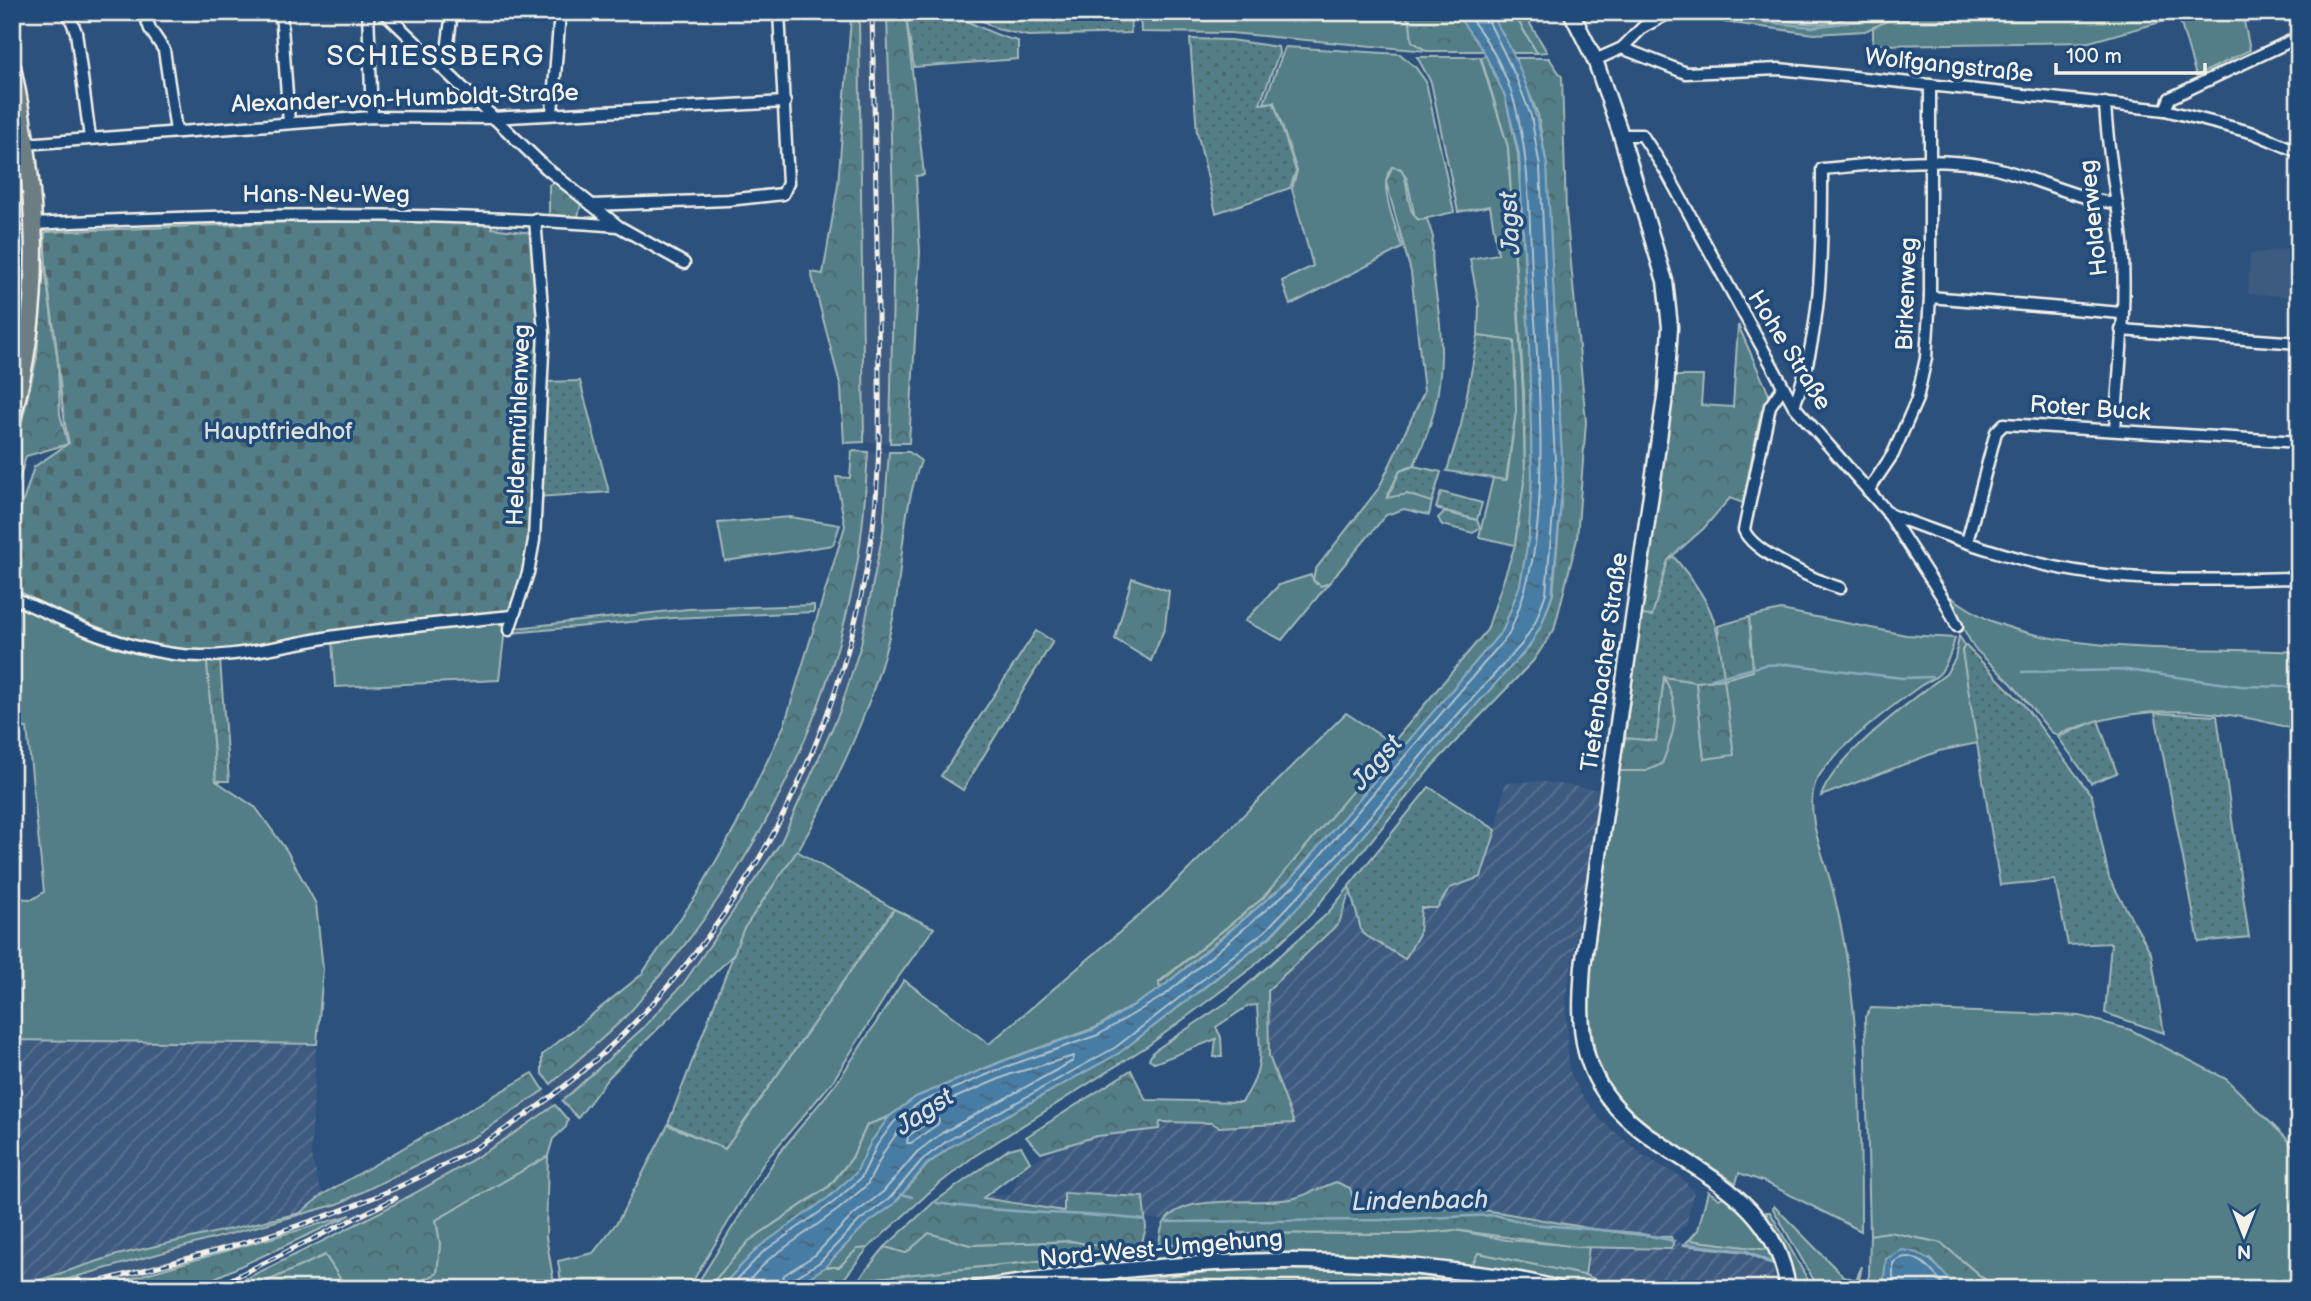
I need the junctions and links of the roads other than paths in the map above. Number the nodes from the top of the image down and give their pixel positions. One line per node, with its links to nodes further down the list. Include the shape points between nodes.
1 (68, 12): 29 (street, via 76,32)
2 (144, 12): 27 (street, via 163,50)
3 (281, 12): 26 (street)
4 (368, 12): 24 (street)
5 (384, 12): 17 (street)
6 (452, 12): 17 (street, via 447,51)
7 (560, 12): 23 (street)
8 (779, 12): 20 (street)
9 (852, 12): 13 (street)
10 (893, 12): 13 (street, bridge)
11 (1571, 12): 16 (main road, Tiefenbacher Straße)
12 (1671, 12): 15 (street, via 1643,27)
13 (860, 13)
14 (2299, 37): 22 (street, via 2170,98)
15 (1622, 48): 16 (street); 19 (street, Wolfgangstraße, via 1686,73 1779,69)
16 (1595, 60): 28 (main road, Tiefenbacher Straße)
17 (438, 64): 25 (street)
18 (12, 67): 30 (main road)
19 (1930, 85): 21 (street, Wolfgangstraße); 32 (street, Birkenweg)
20 (785, 102): 23 (street, Alexander-von-Humboldt-Straße); 34 (street, via 788,183 783,194)
21 (2105, 103): 22 (street, Wolfgangstraße); 33 (street, Holderweg)
22 (2165, 110): 31 (street, Wolfgangstraße, via 2254,132)
23 (552, 113): 25 (street, Alexander-von-Humboldt-Straße)
24 (372, 117): 25 (street, Alexander-von-Humboldt-Straße); 26 (street, Alexander-von-Humboldt-Straße)
25 (491, 118): 34 (street)
26 (289, 123): 27 (street, Alexander-von-Humboldt-Straße)
27 (176, 131): 29 (street, Alexander-von-Humboldt-Straße)
28 (1622, 135): 43 (street, Hohe Straße, via 1642,135 1667,173); 57 (main road, Tiefenbacher Straße, via 1665,281 1670,347 1583,967 1583,1040 1601,1088 1621,1114 1735,1193 1760,1220)
29 (90, 138): 30 (street, Alexander-von-Humboldt-Straße)
30 (20, 144): 36 (main road)
31 (2298, 150)
32 (1930, 161): 33 (street, via 1984,166 2091,200); 39 (street, Birkenweg); 44 (street, via 1822,169 1821,286 1807,372)
33 (2115, 203): 40 (street, Holderweg, via 2122,243)
34 (592, 205): 37 (street)
35 (535, 219): 36 (street, Hans-Neu-Weg, via 295,213); 37 (street, Hans-Neu-Weg); 54 (street, Heldenmühlenweg, via 544,332 534,540 528,573)
36 (35, 224): 45 (main road, via 33,308)
37 (618, 226): 38 (street)
38 (684, 263)
39 (1930, 297): 40 (street); 48 (street, Birkenweg, via 1926,358 1917,399 1893,454)
40 (2121, 313): 41 (street, Holderweg)
41 (2122, 330): 42 (street); 46 (street, Holderweg)
42 (2299, 343)
43 (1783, 387): 44 (street, Hohe Straße); 52 (street, via 1770,405 1744,530 1747,539 1780,559 1819,582)
44 (1794, 406): 48 (street, Hohe Straße)
45 (12, 417)
46 (2115, 430): 47 (street, Roter Buck); 50 (street, Roter Buck, via 2004,424 1996,432)
47 (2299, 442)
48 (1868, 491): 49 (street, Hohe Straße)
49 (1888, 513): 50 (street); 55 (street, Hohe Straße)
50 (1967, 542): 51 (street, via 2088,573 2187,579)
51 (2299, 578)
52 (1840, 588)
53 (12, 597): 54 (street, via 103,637 157,652 196,656)
54 (512, 615): 56 (street, Heldenmühlenweg)
55 (1956, 626)
56 (509, 629)
57 (1777, 1252): 60 (main road, Tiefenbacher Straße); 61 (main road, Tiefenbacher Straße)
58 (977, 1289): 59 (main road, Nord-West-Umgehung, via 1150,1267 1286,1260 1415,1266)
59 (1558, 1289)
60 (1782, 1289)
61 (1788, 1289)

